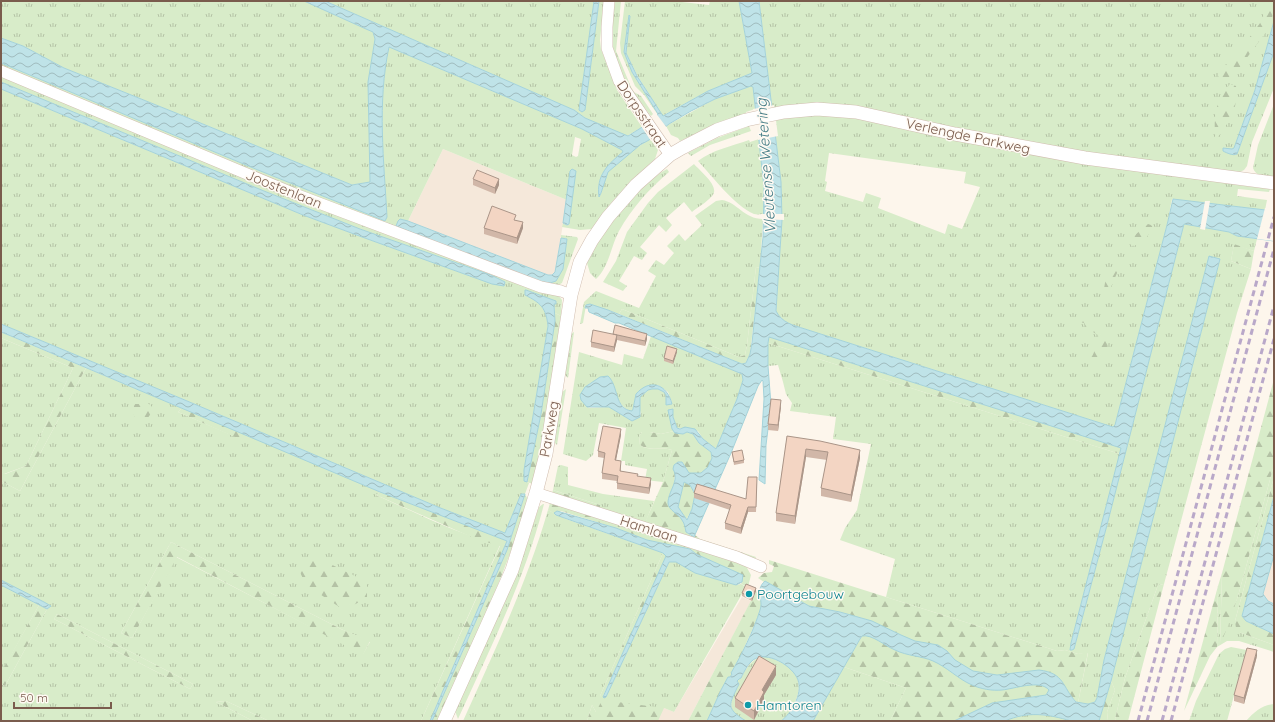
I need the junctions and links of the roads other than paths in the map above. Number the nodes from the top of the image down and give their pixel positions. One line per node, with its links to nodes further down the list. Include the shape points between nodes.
1 (609, 1): 3 (street, Dorpsstraat, via 606,39 609,56 619,81)
2 (1, 71): 5 (street, Joostenlaan, via 295,194 541,287)
3 (670, 155): 4 (street, Verlengde Parkweg, via 711,133 746,120 784,112 817,109 856,112 1046,152); 5 (street, Parkweg, via 636,185 608,217 580,262)
4 (1274, 183)
5 (570, 295): 6 (street, Parkweg, via 546,454)
6 (536, 493): 7 (street, Hamlaan, via 722,552); 8 (street, Parkweg, via 512,570)
7 (761, 567)
8 (444, 721)

